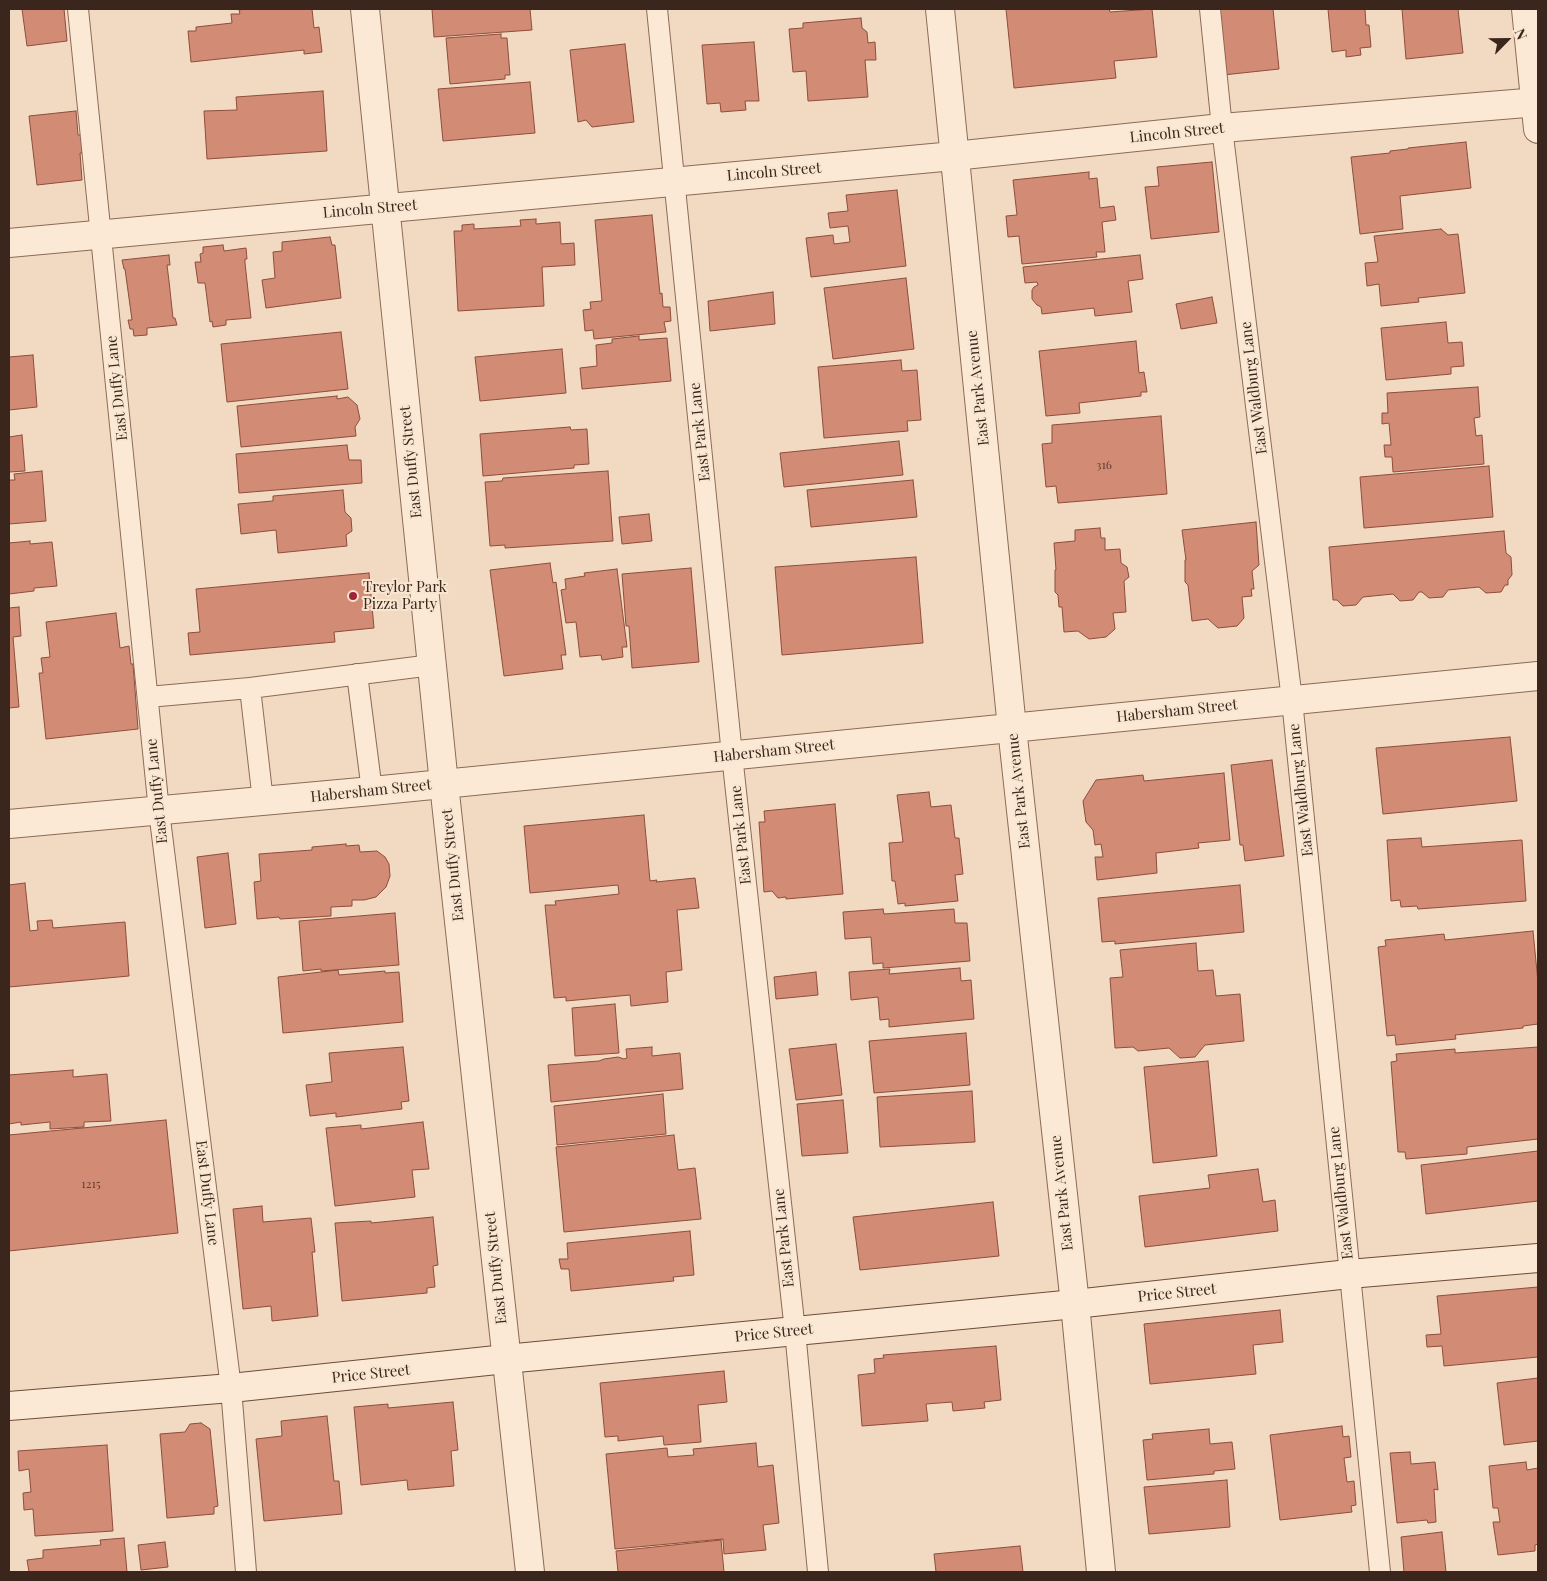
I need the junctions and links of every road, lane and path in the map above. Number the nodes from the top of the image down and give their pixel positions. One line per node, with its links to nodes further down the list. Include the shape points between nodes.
1 (78, 9): 13 (lane, East Duffy Lane)
2 (365, 9): 12 (street, East Duffy Street)
3 (657, 9): 11 (lane, East Park Lane)
4 (940, 9): 10 (street, East Park Avenue)
5 (1210, 9): 8 (lane, East Waldburg Lane)
6 (1526, 9): 7 (street)
7 (1537, 102): 8 (street, Lincoln Street); 9 (street)
8 (1222, 128): 10 (street, Lincoln Street); 20 (lane, East Waldburg Lane)
9 (1538, 129)
10 (954, 156): 11 (street, Lincoln Street); 21 (street, East Park Avenue)
11 (674, 181): 12 (street, Lincoln Street); 22 (lane, East Park Lane)
12 (386, 208): 13 (street, Lincoln Street); 15 (street, East Duffy Street)
13 (101, 234): 14 (street, Lincoln Street); 19 (lane, East Duffy Lane)
14 (9, 243)
15 (432, 665): 16 (lane); 23 (street, East Duffy Street)
16 (357, 674): 18 (lane); 24 (lane)
17 (1538, 676): 20 (street, Habersham Street)
18 (250, 688): 19 (lane); 25 (lane)
19 (148, 697): 26 (lane, East Duffy Lane)
20 (1292, 700): 21 (street, Habersham Street); 29 (lane, East Waldburg Lane)
21 (1012, 728): 22 (street, Habersham Street); 30 (street, East Park Avenue)
22 (732, 755): 23 (street, Habersham Street); 31 (lane, East Park Lane)
23 (444, 784): 24 (street, Habersham Street); 32 (street, East Duffy Street)
24 (372, 791): 25 (street, Habersham Street)
25 (263, 801): 26 (street, Habersham Street)
26 (159, 811): 27 (street, Habersham Street); 33 (lane, East Duffy Lane)
27 (9, 824)
28 (1538, 1258): 29 (street, Price Street)
29 (1349, 1274): 30 (street, Price Street); 39 (lane, East Waldburg Lane)
30 (1074, 1304): 31 (street, Price Street); 38 (street, East Park Avenue)
31 (795, 1331): 32 (street, Price Street); 37 (lane, East Park Lane)
32 (506, 1359): 33 (street, Price Street); 36 (street, East Duffy Street)
33 (232, 1388): 34 (street, Price Street); 35 (lane, East Duffy Lane)
34 (9, 1406)
35 (246, 1572)
36 (530, 1572)
37 (818, 1572)
38 (1101, 1572)
39 (1380, 1572)

